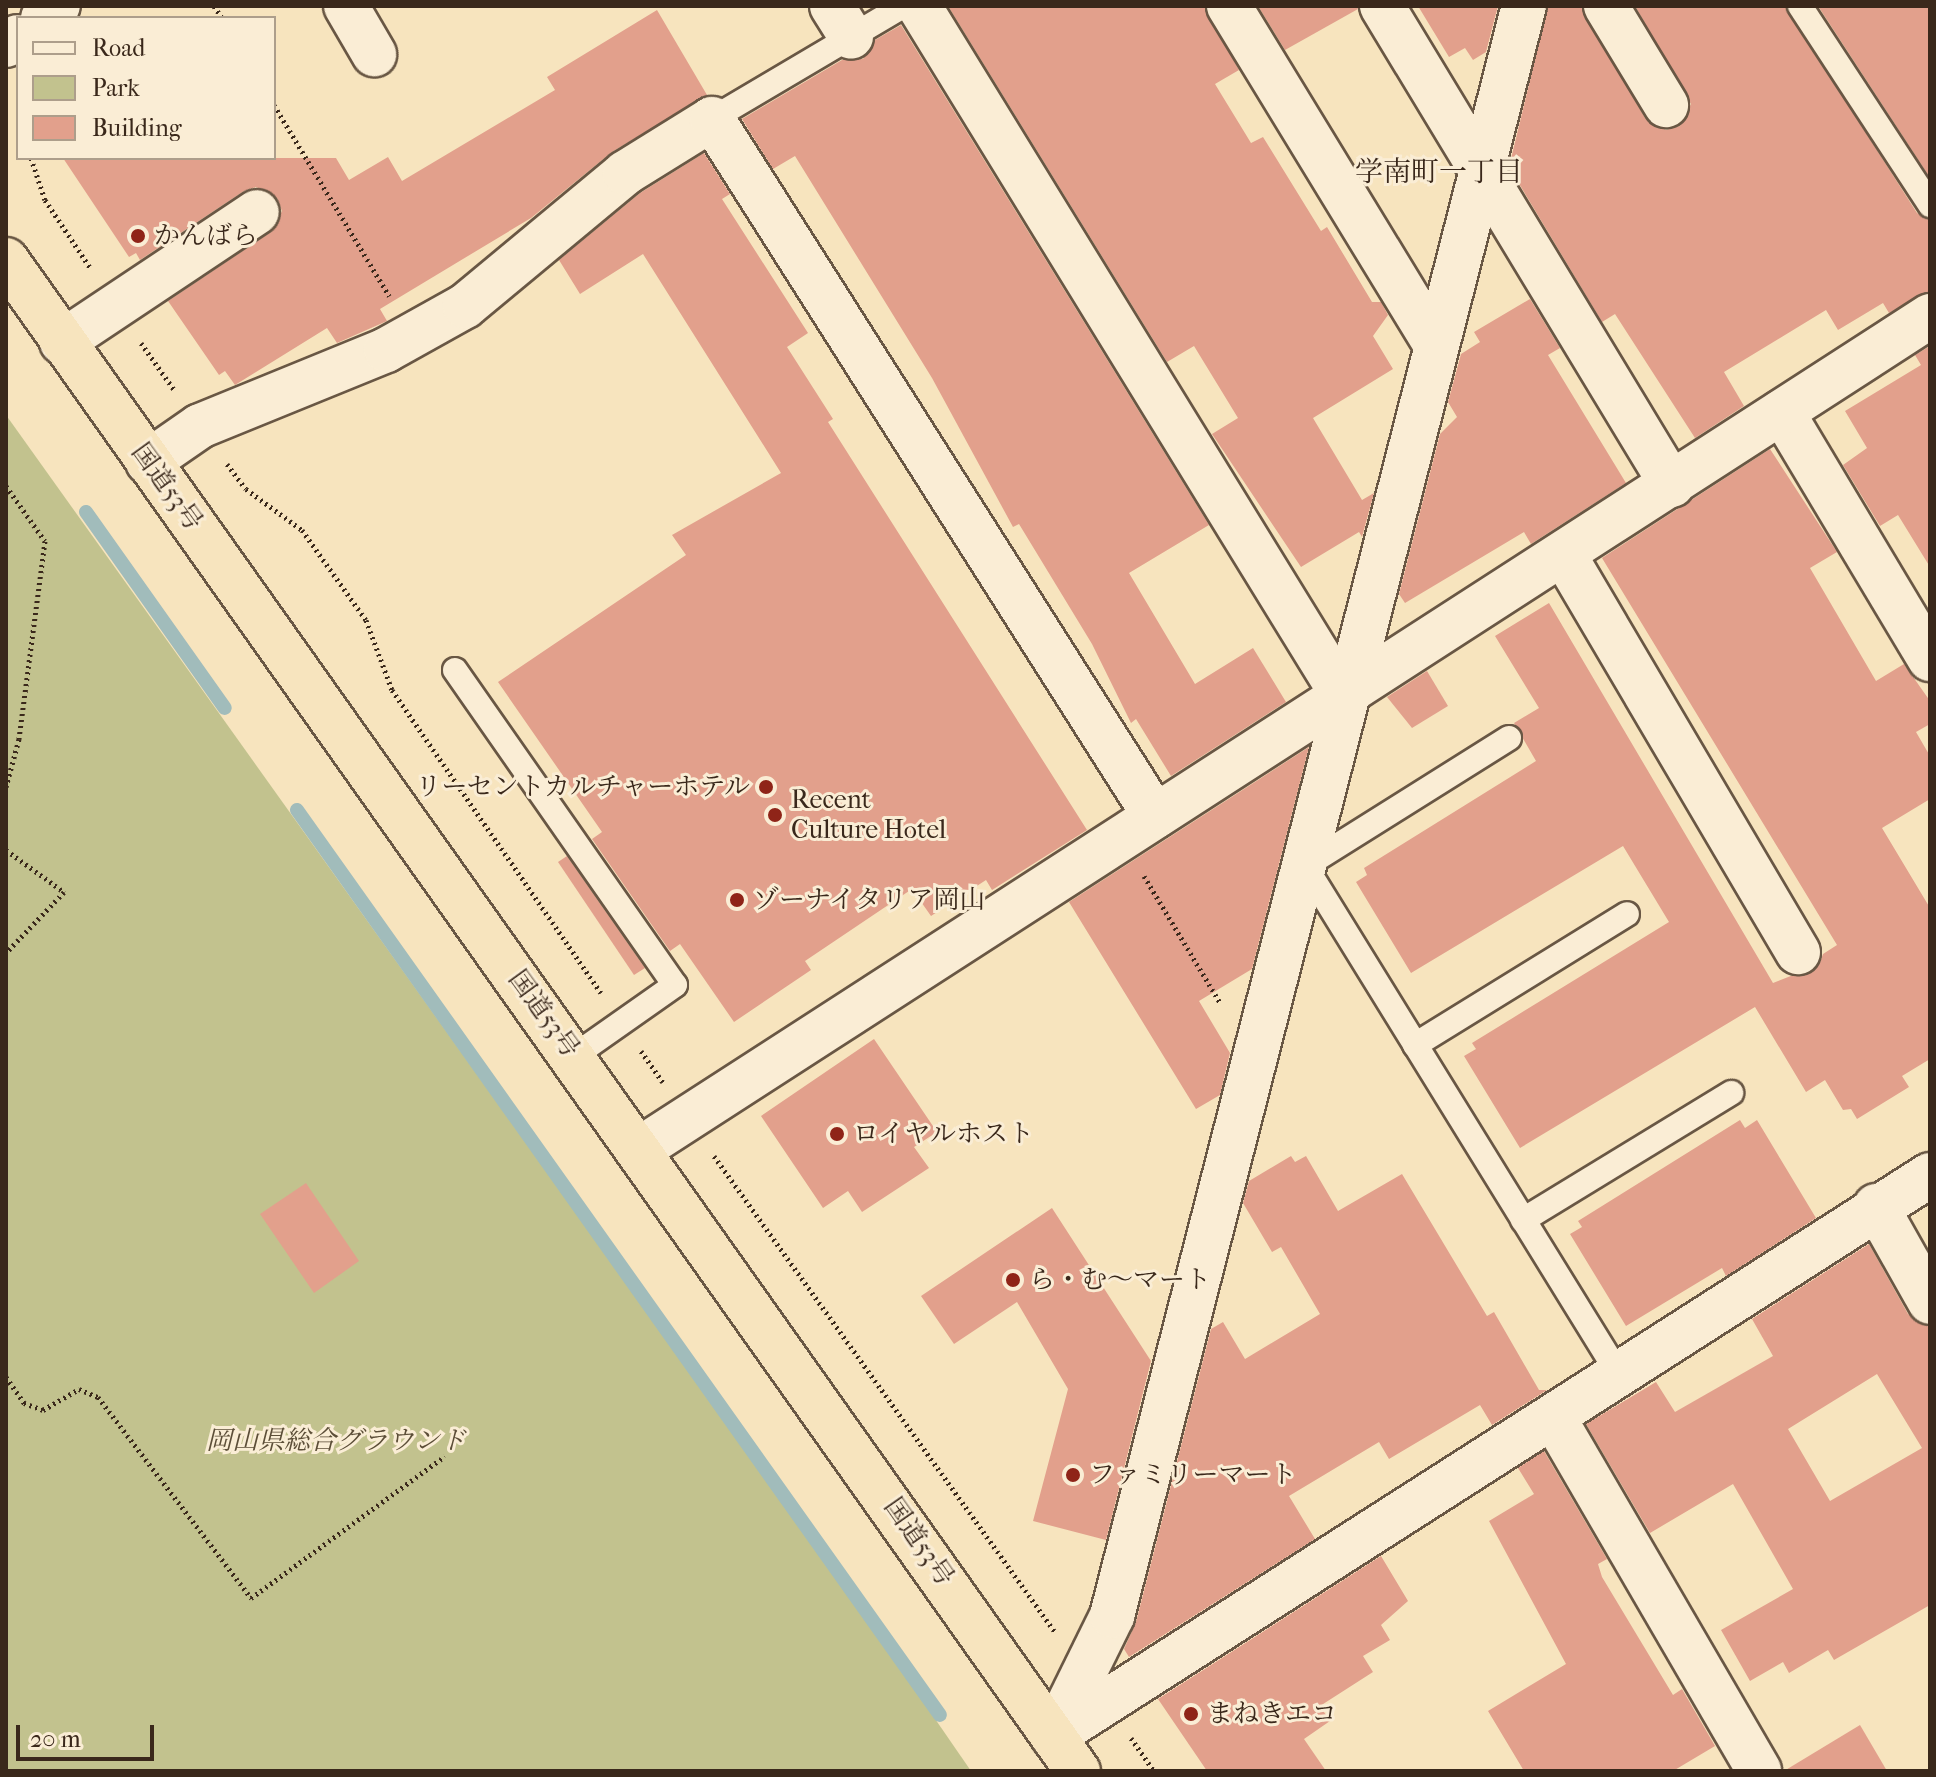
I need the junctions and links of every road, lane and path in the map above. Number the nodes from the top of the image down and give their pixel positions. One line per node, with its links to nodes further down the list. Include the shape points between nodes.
1 (346, 6): 10 (street)
2 (903, 6): 9 (lane)
3 (919, 6): 32 (street)
4 (1229, 6): 23 (street)
5 (1382, 6): 15 (street)
6 (1524, 6): 15 (street)
7 (1606, 6): 11 (street)
8 (1800, 6): 16 (lane)
9 (842, 22): 13 (lane)
10 (374, 54)
11 (1666, 105)
12 (276, 108): 21 (path)
13 (712, 119): 21 (street, via 625,173 465,306); 35 (street)
14 (32, 160): 19 (path, via 45,200)
15 (1481, 170): 23 (street); 27 (street)
16 (1930, 205)
17 (257, 212): 19 (street)
18 (6, 260): 22 (highway, 国道53号)
19 (115, 306): 22 (street); 25 (path)
20 (1930, 316): 24 (street)
21 (413, 335): 25 (street)
22 (62, 342): 26 (highway, 国道53号)
23 (1436, 345): 32 (street)
24 (1782, 412): 27 (street); 30 (street)
25 (200, 426): 26 (street); 41 (path, via 246,489 311,543 366,620 392,690)
26 (148, 462): 43 (highway, 国道53号)
27 (1672, 485): 29 (street)
28 (6, 486): 34 (path, via 45,541 21,724)
29 (1564, 555): 32 (street); 39 (street)
30 (1930, 659)
31 (455, 670): 41 (lane, via 675,985)
32 (1345, 699): 35 (street); 37 (street)
33 (1509, 738): 37 (lane)
34 (6, 787)
35 (1138, 826): 44 (path); 46 (street)
36 (6, 850): 40 (path, via 64,892)
37 (1305, 866): 42 (lane); 44 (street)
38 (1627, 914): 42 (lane)
39 (1798, 952)
40 (6, 953)
41 (621, 1023): 43 (lane); 46 (path)
42 (1415, 1045): 50 (lane)
43 (574, 1056): 47 (highway, 国道53号)
44 (1255, 1060): 58 (street, via 1112,1616)
45 (1731, 1093): 50 (lane)
46 (688, 1118): 47 (street); 56 (path)
47 (640, 1149): 58 (highway, 国道53号)
48 (1930, 1175): 49 (street)
49 (1883, 1219): 51 (street); 52 (street)
50 (1523, 1220): 52 (lane)
51 (1930, 1302)
52 (1618, 1373): 54 (street)
53 (6, 1377): 55 (path, via 24,1403 43,1410 79,1389 98,1397 251,1598)
54 (1555, 1420): 58 (street, via 1299,1574); 61 (street)
55 (445, 1456)
56 (1059, 1637)
57 (1123, 1726): 60 (path)
58 (1053, 1736): 59 (highway, 国道53号)
59 (1078, 1771)
60 (1154, 1771)
61 (1759, 1771)

